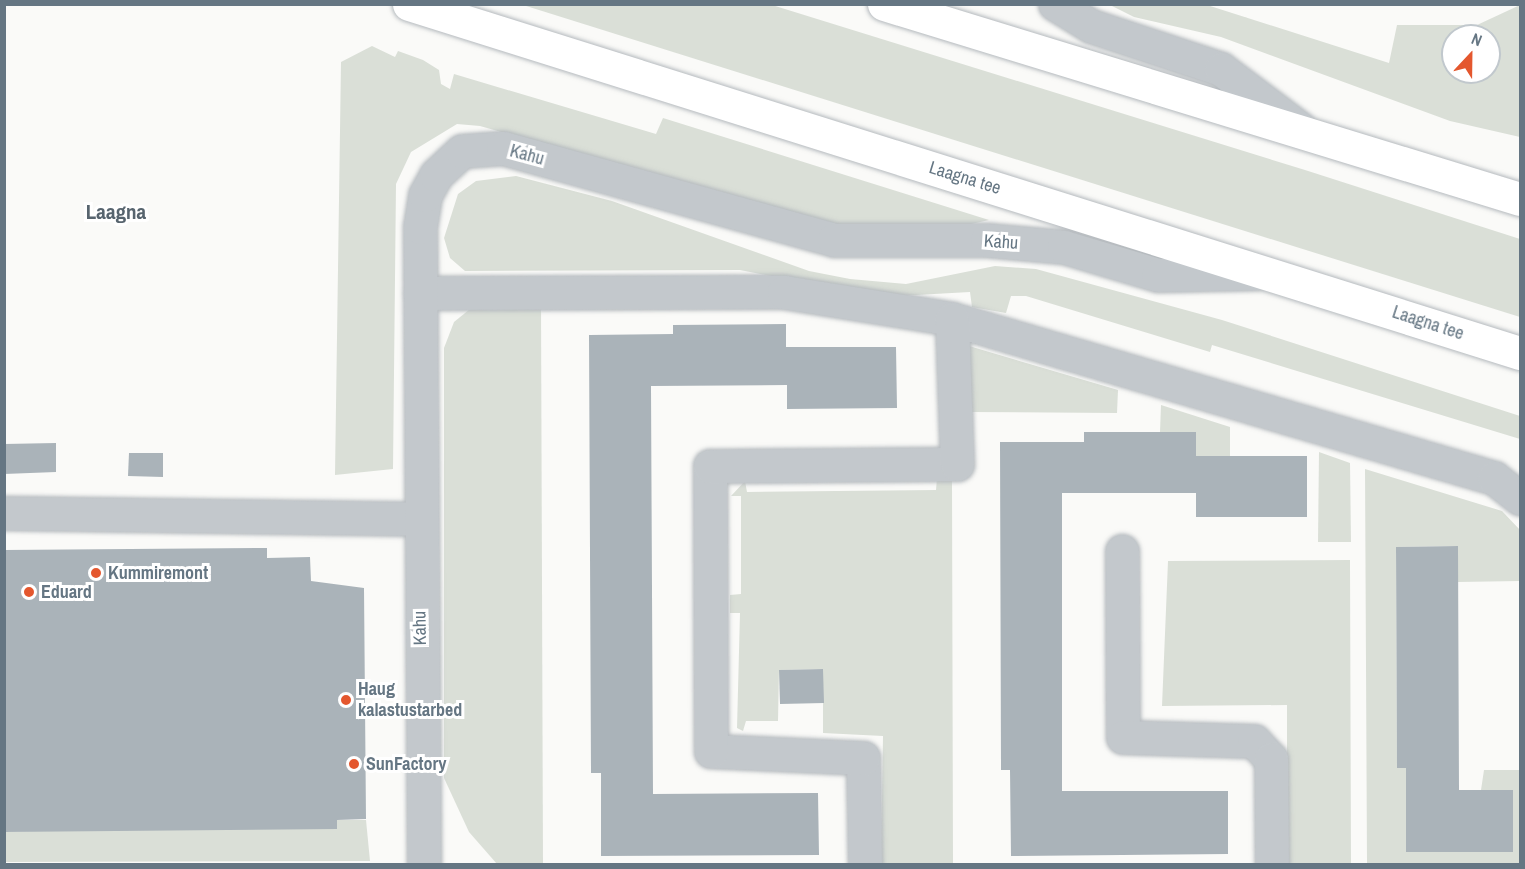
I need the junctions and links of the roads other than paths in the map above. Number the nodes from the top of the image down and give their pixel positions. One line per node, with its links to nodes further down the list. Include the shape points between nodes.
1 (409, 4): 6 (main road, Laagna tee)
2 (884, 4): 4 (main road)
3 (1055, 4): 4 (street, via 1091,26 1221,69)
4 (1313, 139): 5 (main road)
5 (1521, 199)
6 (1270, 273): 7 (street, Kahu, via 1158,275 1064,247 987,240 834,240 503,148 462,151 436,175 425,195 420,227); 9 (main road, Laagna tee)
7 (420, 293): 8 (street, via 784,292); 12 (street, Kahu)
8 (952, 319): 10 (street, via 1494,478); 15 (street, via 957,464 710,466 711,751 863,758)
9 (1521, 353)
10 (1521, 498)
11 (4, 513): 12 (street)
12 (419, 519): 14 (street, Kahu)
13 (1122, 551): 16 (street, via 1123,737 1254,741 1271,759)
14 (424, 864)
15 (865, 864)
16 (1272, 864)

